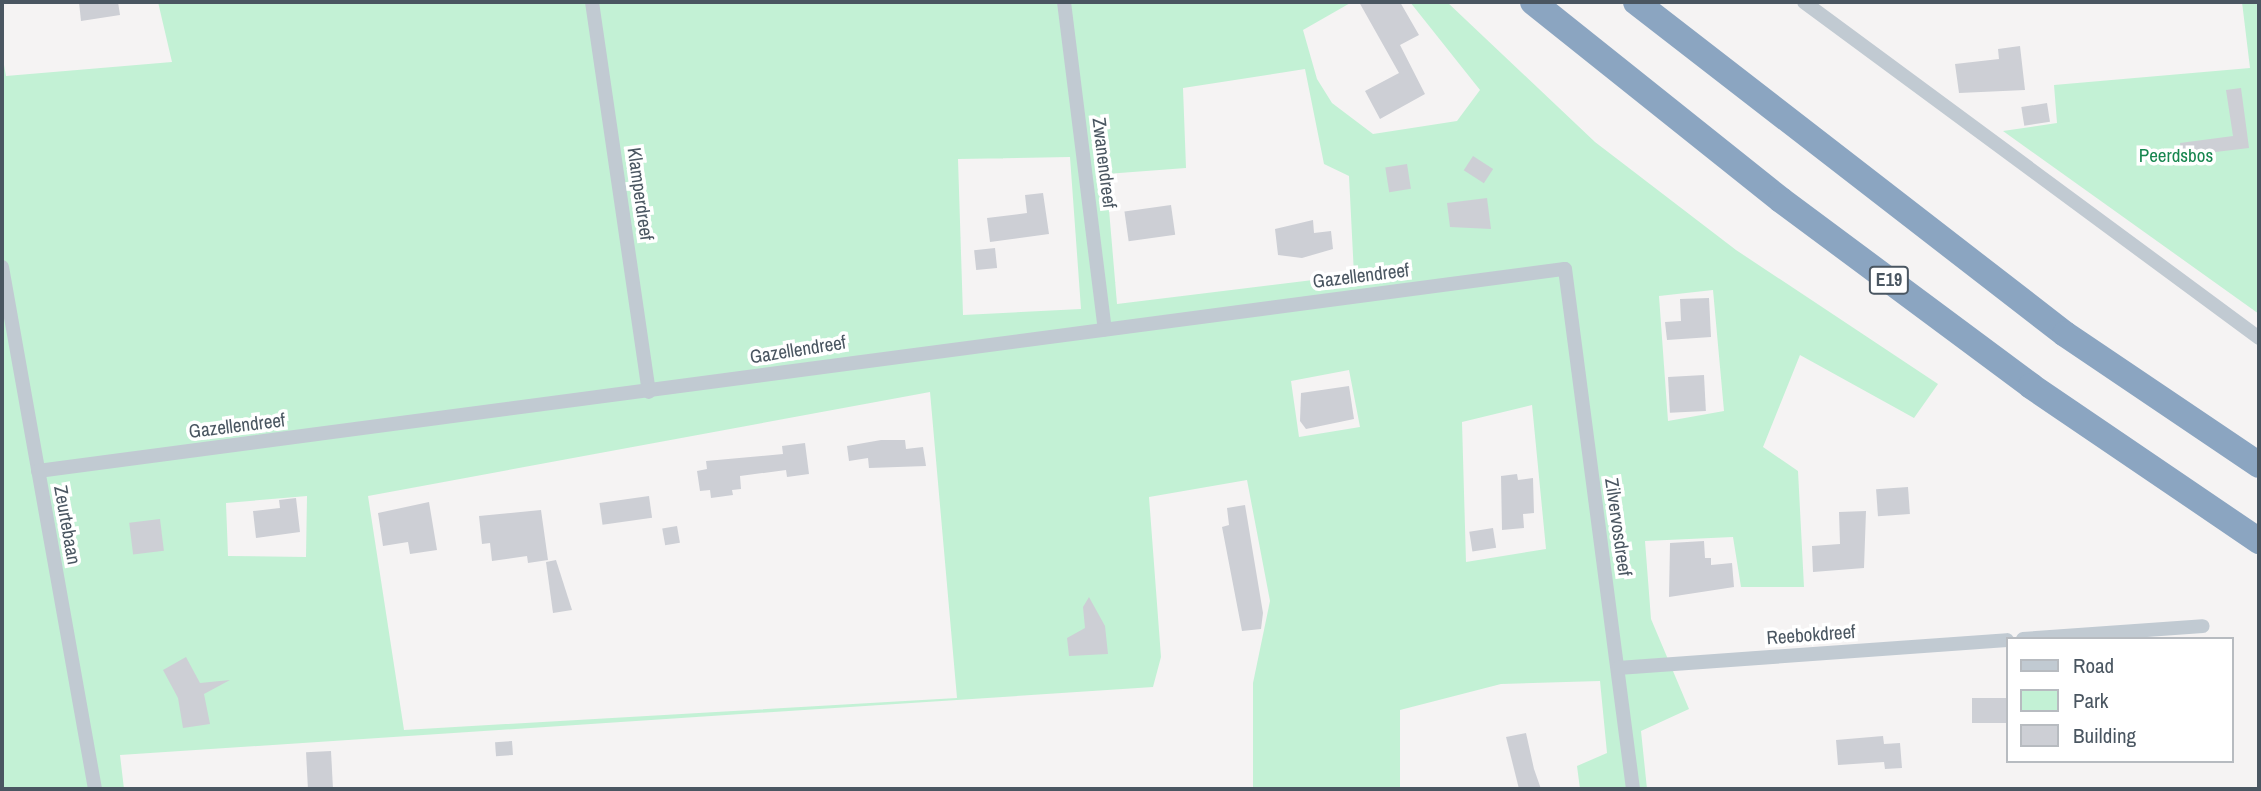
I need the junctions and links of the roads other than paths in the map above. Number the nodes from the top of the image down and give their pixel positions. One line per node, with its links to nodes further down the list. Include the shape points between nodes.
1 (592, 2): 10 (street, Klamperdreef)
2 (1064, 2): 8 (street, Zwanendreef)
3 (1532, 2): 13 (highway, E19, via 1781,200 1998,362)
4 (1636, 2): 11 (highway, via 2065,334)
5 (1804, 2): 9 (street)
6 (2, 267): 12 (street, Zeurtebaan)
7 (1565, 269): 8 (street, Gazellendreef); 17 (street, Zilvervosdreef)
8 (1105, 329): 10 (street, Gazellendreef)
9 (2259, 338)
10 (649, 392): 12 (street, Gazellendreef)
11 (2259, 465)
12 (38, 471): 18 (street, Zeurtebaan)
13 (2259, 541)
14 (2203, 626): 15 (street)
15 (2051, 637)
16 (2006, 640): 17 (street, Reebokdreef)
17 (1618, 668): 19 (street, Zilvervosdreef)
18 (95, 789)
19 (1633, 789)

